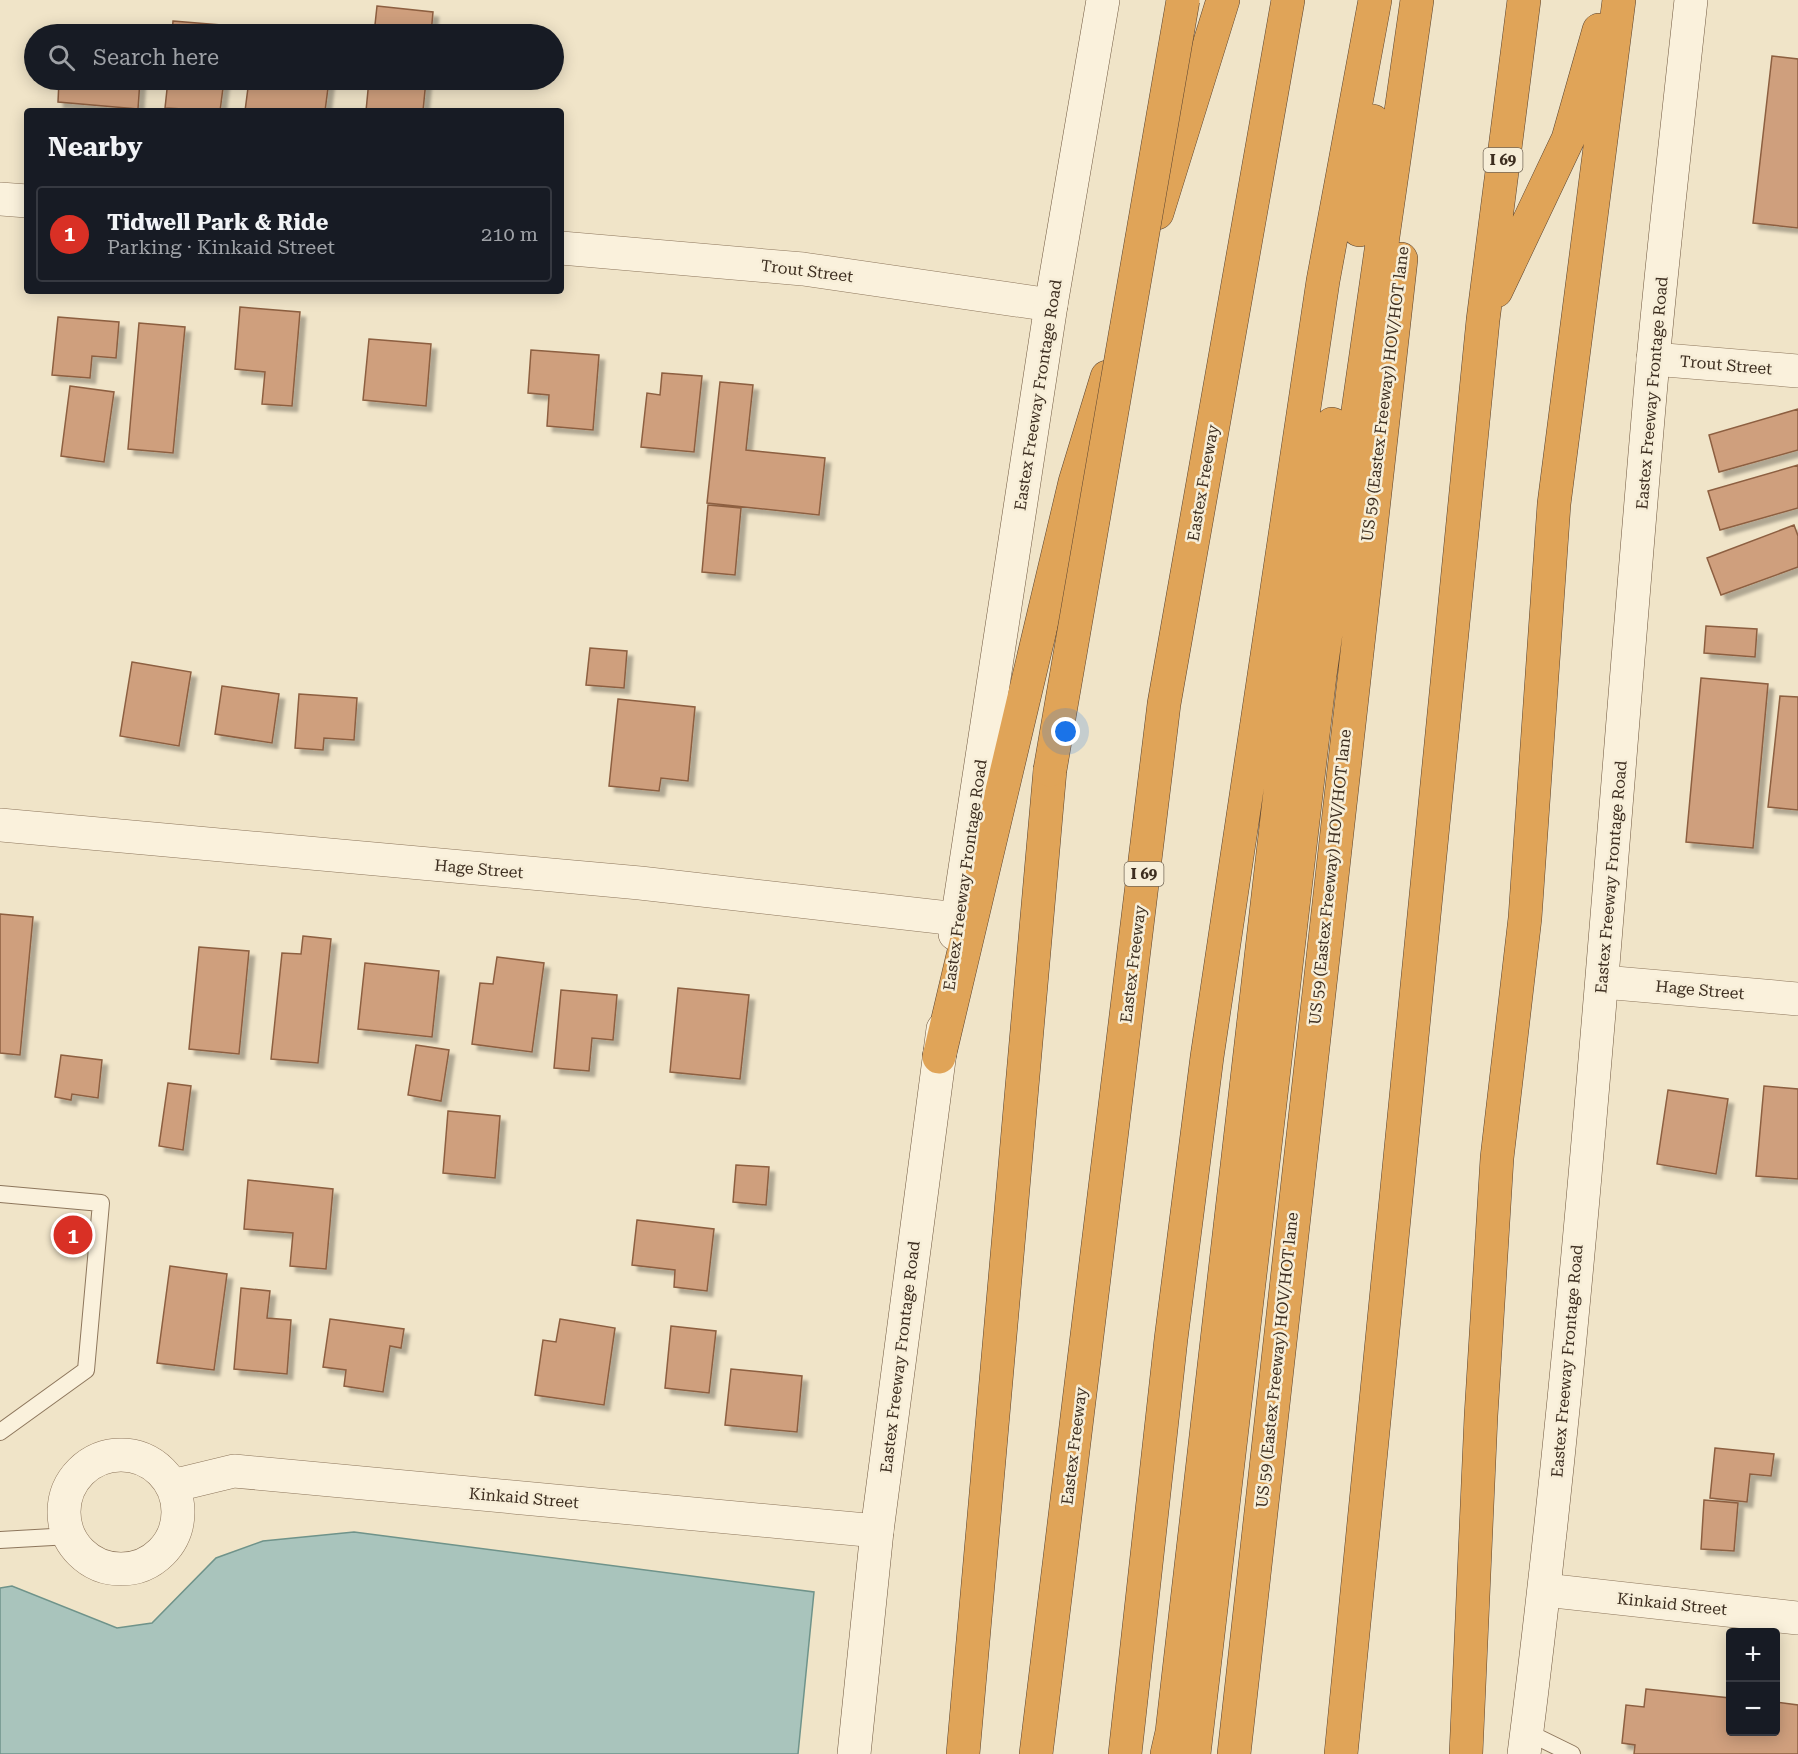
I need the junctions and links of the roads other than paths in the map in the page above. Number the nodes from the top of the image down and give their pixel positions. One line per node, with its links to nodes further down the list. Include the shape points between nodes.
1 (1103, 0): 16 (main road, Eastex Freeway Frontage Road)
2 (1183, 0): 36 (highway, bridge, via 1050,770)
3 (1223, 0): 24 (highway, via 1075,482)
4 (1288, 0): 37 (highway, Eastex Freeway / I 69, via 1164,704)
5 (1375, 0): 38 (highway, via 1323,281 1210,1034)
6 (1388, 0): 26 (highway, via 1363,206 1280,792)
7 (1417, 0): 26 (highway)
8 (1431, 0): 41 (highway, US 59 (Eastex Freeway) HOV/HOT lane)
9 (1524, 0): 17 (highway, I 69)
10 (1607, 0): 17 (highway, via 1568,139)
11 (1619, 0): 43 (highway, via 1554,504 1525,918 1497,1158)
12 (1691, 0): 18 (main road, Eastex Freeway Frontage Road)
13 (0, 199): 14 (main road)
14 (24, 201)
15 (564, 248): 16 (main road, Trout Street, via 803,268)
16 (1051, 305): 21 (main road, Eastex Freeway Frontage Road)
17 (1483, 320): 42 (highway, I 69)
18 (1653, 358): 19 (main road, Trout Street); 22 (main road, Eastex Freeway Frontage Road)
19 (1798, 371)
20 (0, 825): 21 (main road, Hage Street, via 640,884)
21 (957, 919): 24 (main road, Eastex Freeway Frontage Road)
22 (1603, 982): 23 (main road, Hage Street); 32 (main road, Eastex Freeway Frontage Road)
23 (1798, 999)
24 (939, 1057): 29 (main road, Eastex Freeway Frontage Road)
25 (0, 1194): 27 (lane, via 101,1203 86,1370)
26 (1245, 1208): 39 (highway); 40 (highway)
27 (0, 1432)
28 (172, 1486): 29 (main road, Kinkaid Street, via 234,1471); 30 (main road, via 160,1470 144,1460 125,1455 105,1457 88,1466 70,1489 64,1517); 30 (main road, via 178,1503 175,1530 161,1553 146,1563 120,1568 94,1562 79,1551)
29 (877, 1531): 35 (main road, Eastex Freeway Frontage Road)
30 (70, 1536): 31 (lane)
31 (0, 1540)
32 (1545, 1590): 33 (main road, Kinkaid Street); 34 (main road, Eastex Freeway Frontage Road)
33 (1798, 1617)
34 (1526, 1743): 44 (lane)
35 (854, 1754)
36 (963, 1754)
37 (1036, 1754)
38 (1125, 1754)
39 (1167, 1754)
40 (1194, 1754)
41 (1234, 1754)
42 (1341, 1754)
43 (1466, 1754)
44 (1572, 1754)

